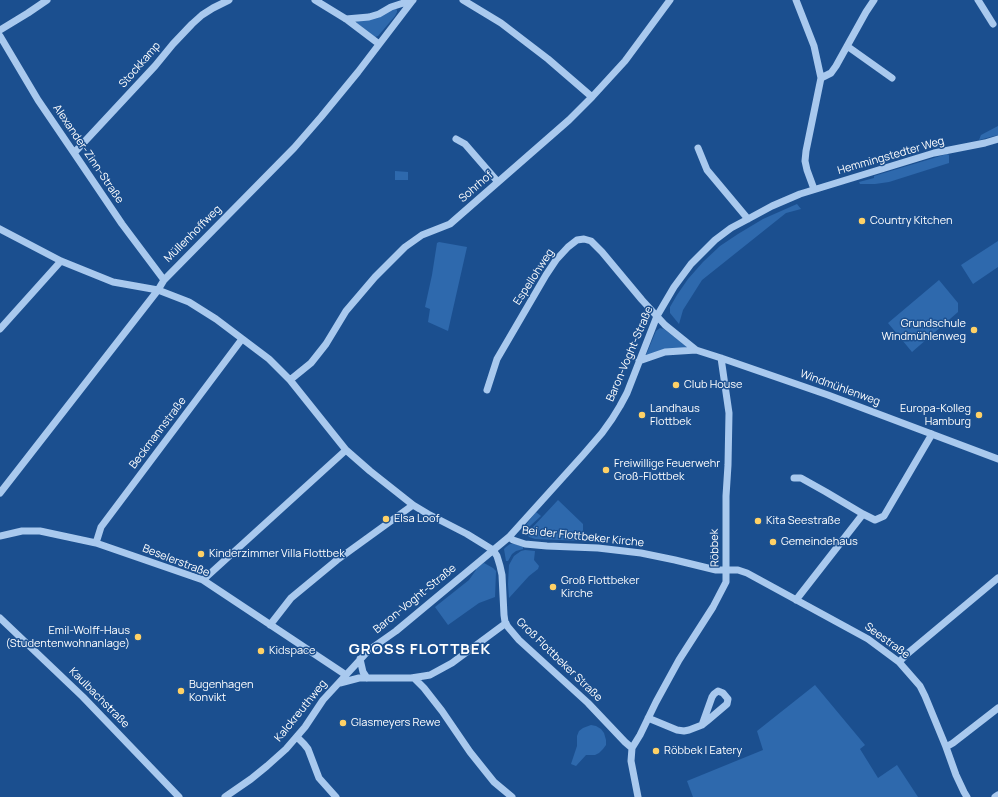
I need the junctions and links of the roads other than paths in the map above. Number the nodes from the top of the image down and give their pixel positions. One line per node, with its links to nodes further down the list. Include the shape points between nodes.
1 (47, 0): 12 (street)
2 (229, 0): 22 (street, Stockkamp, via 192,24)
3 (315, 0): 10 (street)
4 (413, 0): 10 (street, via 369,17); 14 (street, Müllenhoffweg)
5 (463, 0): 18 (street, via 507,28)
6 (670, 0): 18 (street, Sohrhof, via 625,61)
7 (796, 0): 16 (street, via 814,46)
8 (874, 0): 15 (street)
9 (978, 0): 11 (street)
10 (346, 19): 14 (street)
11 (993, 24)
12 (0, 30)
13 (0, 36): 22 (street, Alexander-Zinn-Straße, via 38,100)
14 (379, 44): 28 (street, Müllenhoffweg, via 294,148)
15 (847, 46): 16 (street, via 831,73); 17 (street)
16 (821, 78): 24 (street, via 805,161)
17 (892, 78)
18 (592, 97): 23 (street, Sohrhof)
19 (456, 139): 23 (street, via 465,144)
20 (998, 139): 24 (street, Hemmingstedter Weg, via 934,153)
21 (698, 148): 25 (street, via 707,170)
22 (74, 153): 28 (street, Alexander-Zinn-Straße)
23 (498, 182): 36 (street, Sohrhof, via 450,224 422,234 405,247 346,311 326,344)
24 (814, 189): 25 (street, Baron-Voght-Straße)
25 (748, 219): 30 (street, Baron-Voght-Straße, via 715,240 691,264)
26 (0, 229): 27 (street)
27 (61, 261): 29 (street, via 113,282); 31 (street)
28 (164, 280): 29 (street, Müllenhoffweg)
29 (158, 290): 32 (street, via 189,302); 42 (street, Müllenhoffweg)
30 (657, 316): 33 (street, Windmühlenweg); 35 (street, Baron-Voght-Straße); 37 (street, Espellohweg, via 602,252 587,240 577,240 563,252 546,275 497,359)
31 (0, 329)
32 (242, 339): 36 (street, via 269,359); 47 (street, Beckmannstraße, via 101,527)
33 (696, 350): 34 (street, Windmühlenweg); 35 (street, Windmühlenweg, via 665,352)
34 (721, 358): 38 (street, Windmühlenweg); 49 (street, Röbbek, via 729,413 725,524)
35 (639, 361): 46 (street, Baron-Voght-Straße, via 627,393 602,433)
36 (290, 380): 39 (street)
37 (487, 390)
38 (932, 434): 40 (street, Windmühlenweg); 44 (street, via 884,516 875,520)
39 (346, 450): 43 (street); 51 (street)
40 (998, 458)
41 (794, 478): 44 (street, via 802,478)
42 (0, 493)
43 (413, 505): 48 (street); 55 (street, via 337,560 291,598)
44 (864, 514): 52 (street)
45 (0, 536): 47 (street, Beselerstraße, via 22,531 40,531)
46 (509, 537): 48 (street, Baron-Voght-Straße); 49 (street, Bei der Flottbeker Kirche, via 525,544 641,553)
47 (96, 543): 51 (street, Beselerstraße)
48 (493, 550): 54 (street, Groß Flottbeker Straße, via 501,571); 56 (street, Baron-Voght-Straße, via 396,631 372,647)
49 (727, 571): 52 (street, Seestraße, via 738,570 747,573); 63 (street, Röbbek, via 726,582 713,607)
50 (998, 578): 57 (street)
51 (203, 580): 55 (street, Beselerstraße)
52 (796, 600): 57 (street, Seestraße, via 868,639)
53 (0, 618): 69 (street, Kaulbachstraße, via 83,697)
54 (506, 624): 60 (street, via 452,663 430,675); 67 (street, Groß Flottbeker Straße, via 519,640)
55 (270, 625): 58 (street, Beselerstraße)
56 (360, 660): 58 (street, Baron-Voght-Straße); 59 (street, via 362,672)
57 (899, 662): 66 (street, Seestraße, via 920,686)
58 (346, 675): 61 (street, Baron-Voght-Straße)
59 (367, 678): 60 (street); 61 (street)
60 (414, 678): 72 (street, via 442,711 490,778)
61 (338, 684): 65 (street, Kalckreuthweg, via 323,700)
62 (998, 708): 66 (street)
63 (648, 718): 64 (street, via 681,731); 67 (street, Röbbek)
64 (702, 725): 64 (street, via 727,704 728,699 723,693 718,691 712,697)
65 (297, 737): 70 (street, Kalckreuthweg, via 267,766); 71 (street, via 308,749 320,778)
66 (946, 747): 74 (street, Seestraße)
67 (632, 748): 73 (street, via 631,762)
68 (998, 795): 75 (street)
69 (179, 797)
70 (225, 797)
71 (336, 797)
72 (512, 797)
73 (638, 797)
74 (967, 797)
75 (995, 797)

